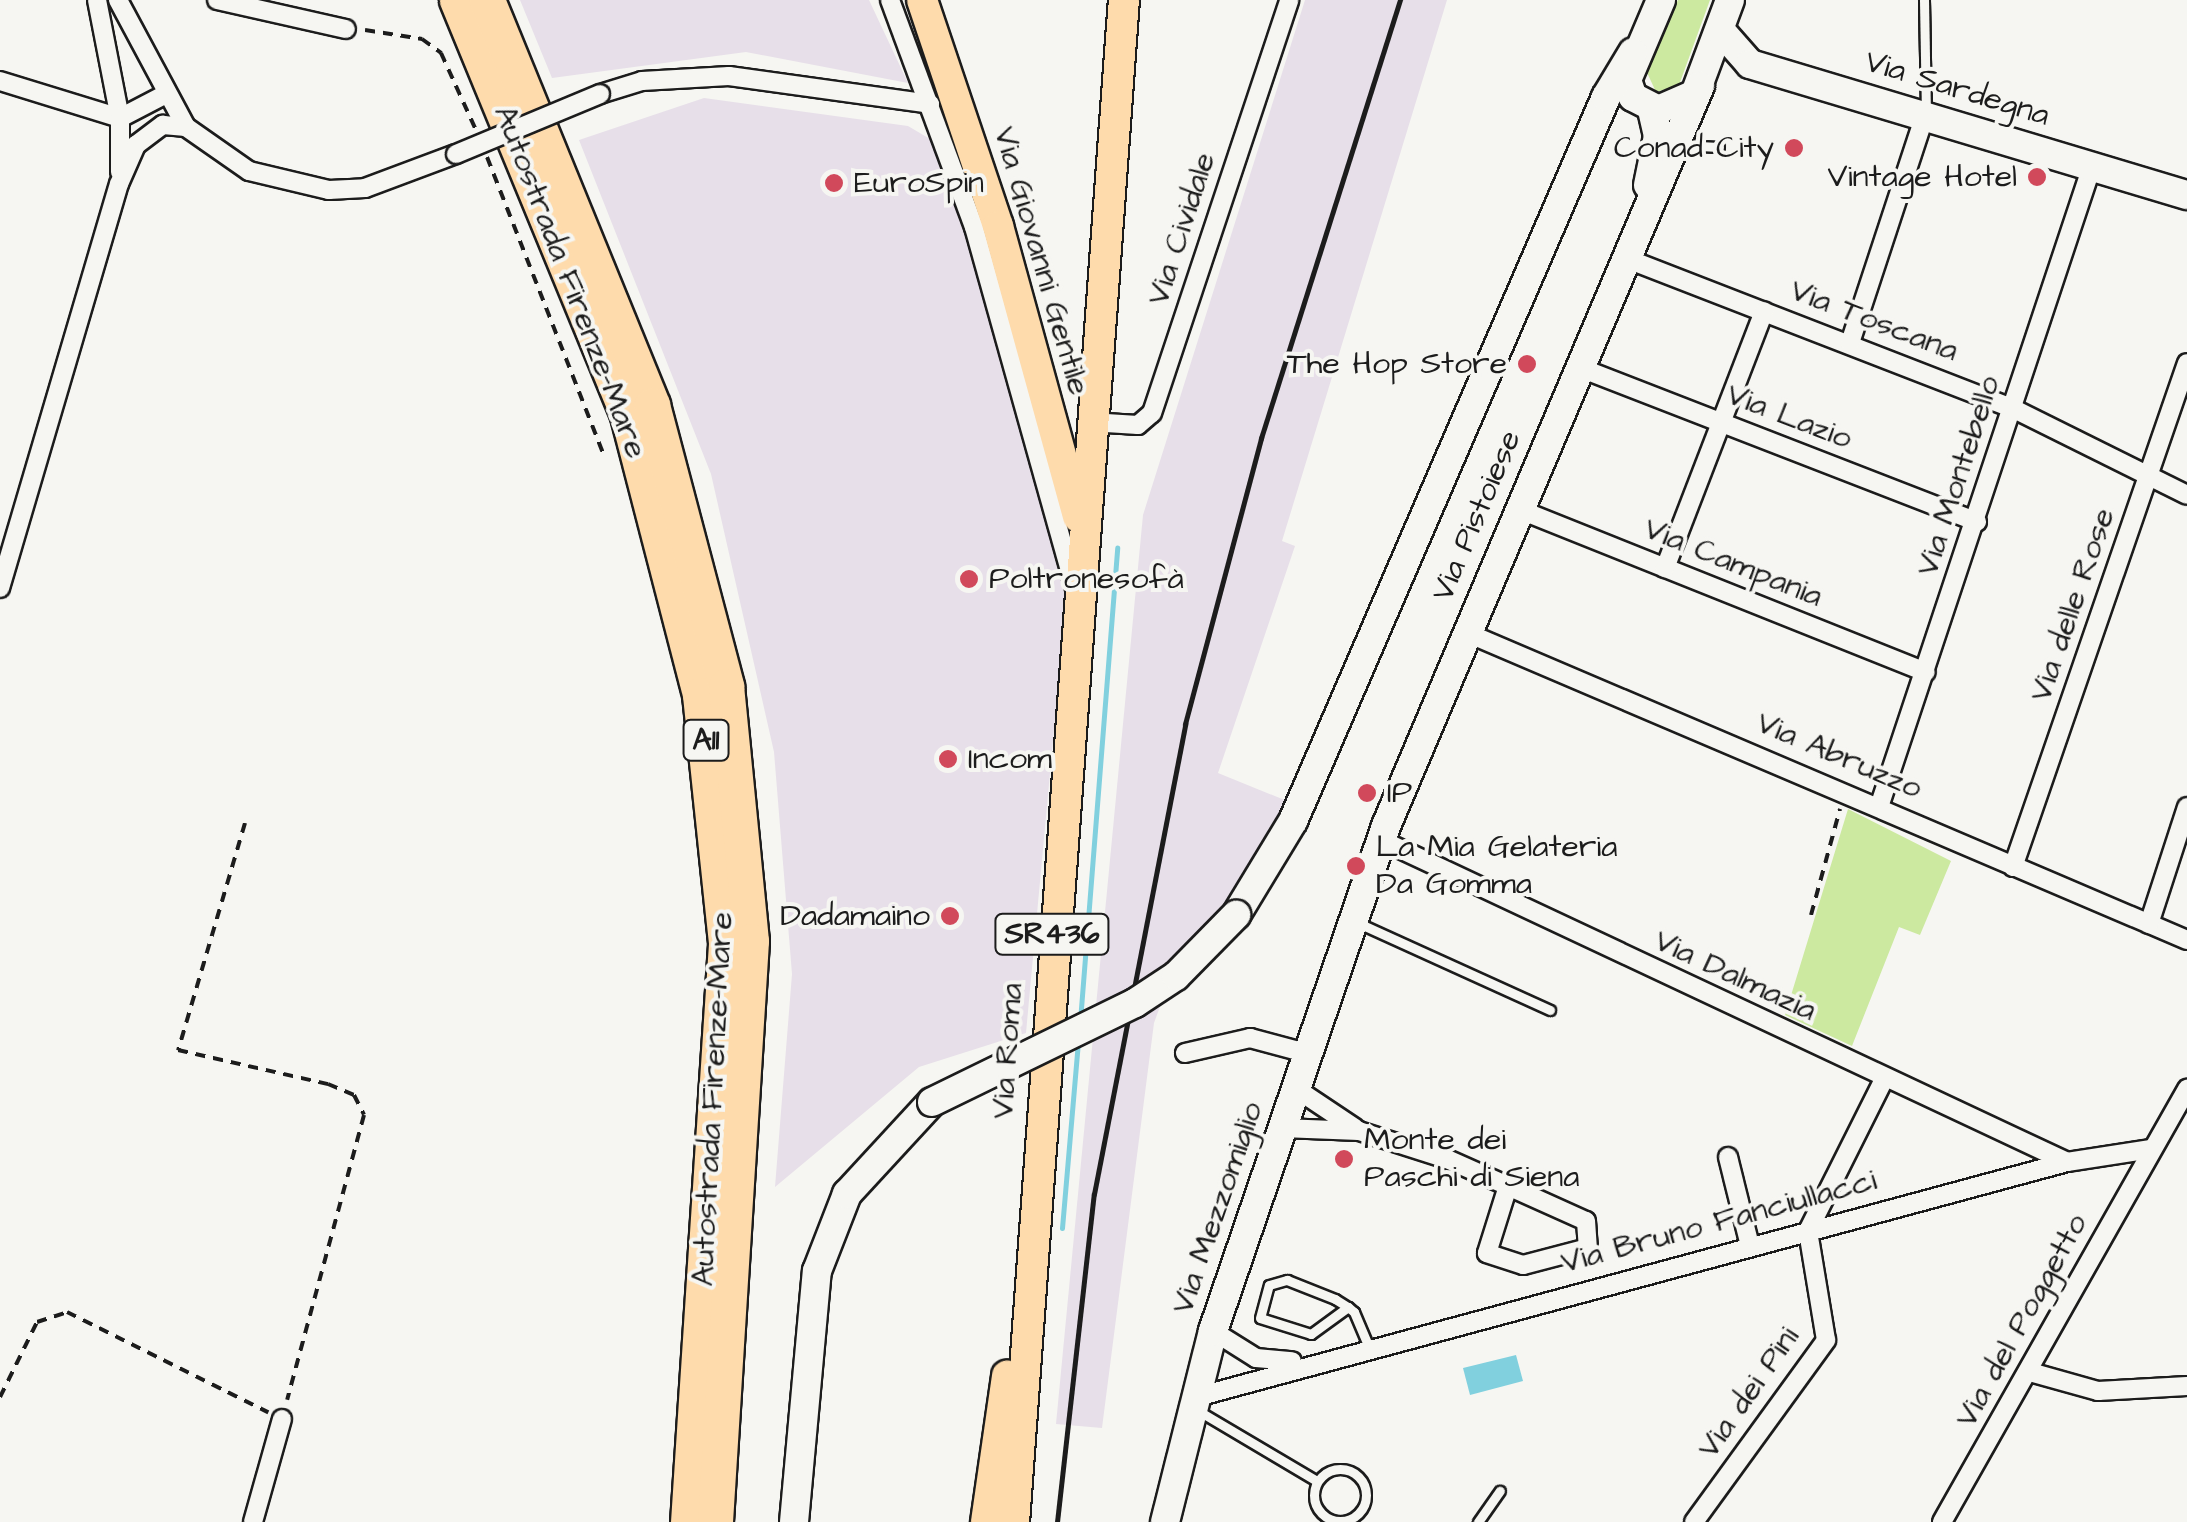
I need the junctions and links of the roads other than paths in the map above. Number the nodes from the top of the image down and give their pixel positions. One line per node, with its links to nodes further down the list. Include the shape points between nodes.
1 (97, 0): 21 (street)
2 (118, 0): 18 (street)
3 (217, 0): 13 (street)
4 (457, 0): 85 (highway, Autostrada Firenze-Mare / A11, via 626,412 702,712 726,944)
5 (488, 0): 86 (highway, Autostrada Firenze-Mare / A11, via 652,405 726,686 751,941)
6 (890, 0): 19 (street, Via Roma)
7 (922, 0): 35 (main road, Via Giovanni Gentile)
8 (1124, 0): 34 (main road, Via Roma)
9 (1288, 0): 37 (street, Via Cividale, via 1152,413 1138,425)
10 (1661, 0): 15 (main road)
11 (1924, 0): 20 (lane)
12 (1730, 1): 14 (main road, Via Pistoiese)
13 (346, 28)
14 (1720, 31): 17 (main road, Via Pistoiese); 20 (main road, Via Sardegna, via 1750,64)
15 (1633, 52): 22 (main road, via 1627,80); 25 (main road)
16 (0, 82): 21 (street)
17 (1700, 86): 22 (main road, Via Pistoiese); 22 (main road)
18 (166, 94): 21 (street); 23 (street)
19 (930, 104): 23 (street, bridge, via 729,76 660,78 600,94 365,188 329,190 249,172); 46 (street, Via Roma)
20 (1925, 115): 26 (main road, Via Sardegna); 31 (street)
21 (120, 118): 27 (street)
22 (1657, 121): 24 (lane); 25 (main road, via 1612,116); 29 (main road, Via Pistoiese, via 1641,220)
23 (186, 127): 27 (street, via 163,125 136,146)
24 (1719, 147)
25 (1587, 150): 81 (main road, bridge, via 1292,821 1236,914 1188,966 1135,1003 932,1102 877,1152 831,1228)
26 (2092, 166): 28 (main road, Via Sardegna); 36 (street, Via Montebello)
27 (118, 184): 45 (street)
28 (2187, 195)
29 (1625, 258): 30 (street, Via Toscana); 33 (main road, Via Pistoiese)
30 (1764, 311): 31 (street, Via Toscana); 38 (street)
31 (1850, 343): 36 (street, Via Toscana)
32 (2187, 363): 39 (street, Via delle Rose)
33 (1578, 367): 38 (street, Via Lazio); 41 (main road, Via Pistoiese)
34 (1094, 372): 35 (main road); 37 (main road, Via Roma)
35 (1041, 382): 43 (main road, Via Giovanni Gentile)
36 (2012, 408): 39 (street, Via Toscana); 42 (street, Via Montebello)
37 (1090, 422): 43 (main road, Via Roma)
38 (1722, 423): 42 (street, Via Lazio); 44 (street)
39 (2150, 476): 40 (street, Via Toscana); 52 (street, Via delle Rose)
40 (2187, 494)
41 (1518, 509): 44 (street, Via Campania); 47 (main road, Via Pistoiese)
42 (1978, 522): 48 (street, Via Montebello)
43 (1085, 544): 46 (main road, Via Roma / SR436)
44 (1665, 568): 48 (street, Via Campania)
45 (0, 588)
46 (1080, 603): 71 (main road, Via Roma / SR436)
47 (1466, 632): 49 (street, Via Abruzzo); 51 (main road, Via Pistoiese)
48 (1926, 672): 49 (street, Via Montebello)
49 (1880, 804): 52 (street, Via Abruzzo)
50 (2187, 807): 54 (street)
51 (1381, 840): 53 (main road, Via Mezzomiglio); 59 (street, Via Dalmazia)
52 (2013, 867): 54 (street, Via Abruzzo)
53 (1354, 921): 56 (lane); 58 (main road, Via Mezzomiglio)
54 (2149, 924): 55 (street, Via Abruzzo)
55 (2187, 940)
56 (1550, 1010)
57 (1184, 1052): 58 (street, via 1250,1038)
58 (1306, 1053): 60 (main road, Via Mezzomiglio)
59 (1885, 1077): 66 (street, Via Dalmazia); 68 (street)
60 (1295, 1088): 62 (main road, Via Mezzomiglio); 63 (street)
61 (2187, 1089): 64 (street, Via del Poggetto)
62 (1282, 1128): 63 (street); 74 (main road, Via Mezzomiglio)
63 (1359, 1131): 67 (street)
64 (2151, 1149): 66 (street, Via Bruno Fanciullacci); 77 (street, Via del Poggetto)
65 (1728, 1157): 69 (street)
66 (2066, 1162): 68 (street, Via Bruno Fanciullacci)
67 (1508, 1186): 70 (street, via 1484,1247 1514,1264); 70 (street, via 1591,1230 1588,1248)
68 (1808, 1231): 69 (street, Via Bruno Fanciullacci); 93 (street, Via dei Pini, via 1826,1340)
69 (1750, 1246): 72 (street, Via Bruno Fanciullacci)
70 (1541, 1262): 72 (street)
71 (1028, 1265): 89 (main road, Via Roma / SR436); 90 (main road, Via Roma / SR436)
72 (1550, 1298): 75 (street, Via Bruno Fanciullacci)
73 (1348, 1308): 73 (lane, via 1276,1279 1260,1318 1311,1334); 75 (lane)
74 (1213, 1331): 76 (street, Via Bruno Fanciullacci, via 1256,1358); 79 (main road, Via Mezzomiglio)
75 (1368, 1345): 76 (street, Via Bruno Fanciullacci)
76 (1302, 1362): 79 (street, Via Bruno Fanciullacci)
77 (2030, 1372): 78 (street, via 2098,1391); 94 (street, Via del Poggetto)
78 (2187, 1386)
79 (1192, 1402): 82 (lane); 91 (main road, Via Mezzomiglio)
80 (282, 1419): 84 (street)
81 (798, 1424): 87 (main road); 88 (main road)
82 (1317, 1481): 82 (lane, via 1316,1507 1329,1519 1361,1510 1366,1494 1354,1473 1338,1468)
83 (1500, 1491): 92 (lane)
84 (252, 1522)
85 (688, 1522)
86 (714, 1522)
87 (781, 1522)
88 (794, 1522)
89 (986, 1522)
90 (1014, 1522)
91 (1166, 1522)
92 (1478, 1522)
93 (1694, 1522)
94 (1942, 1522)

